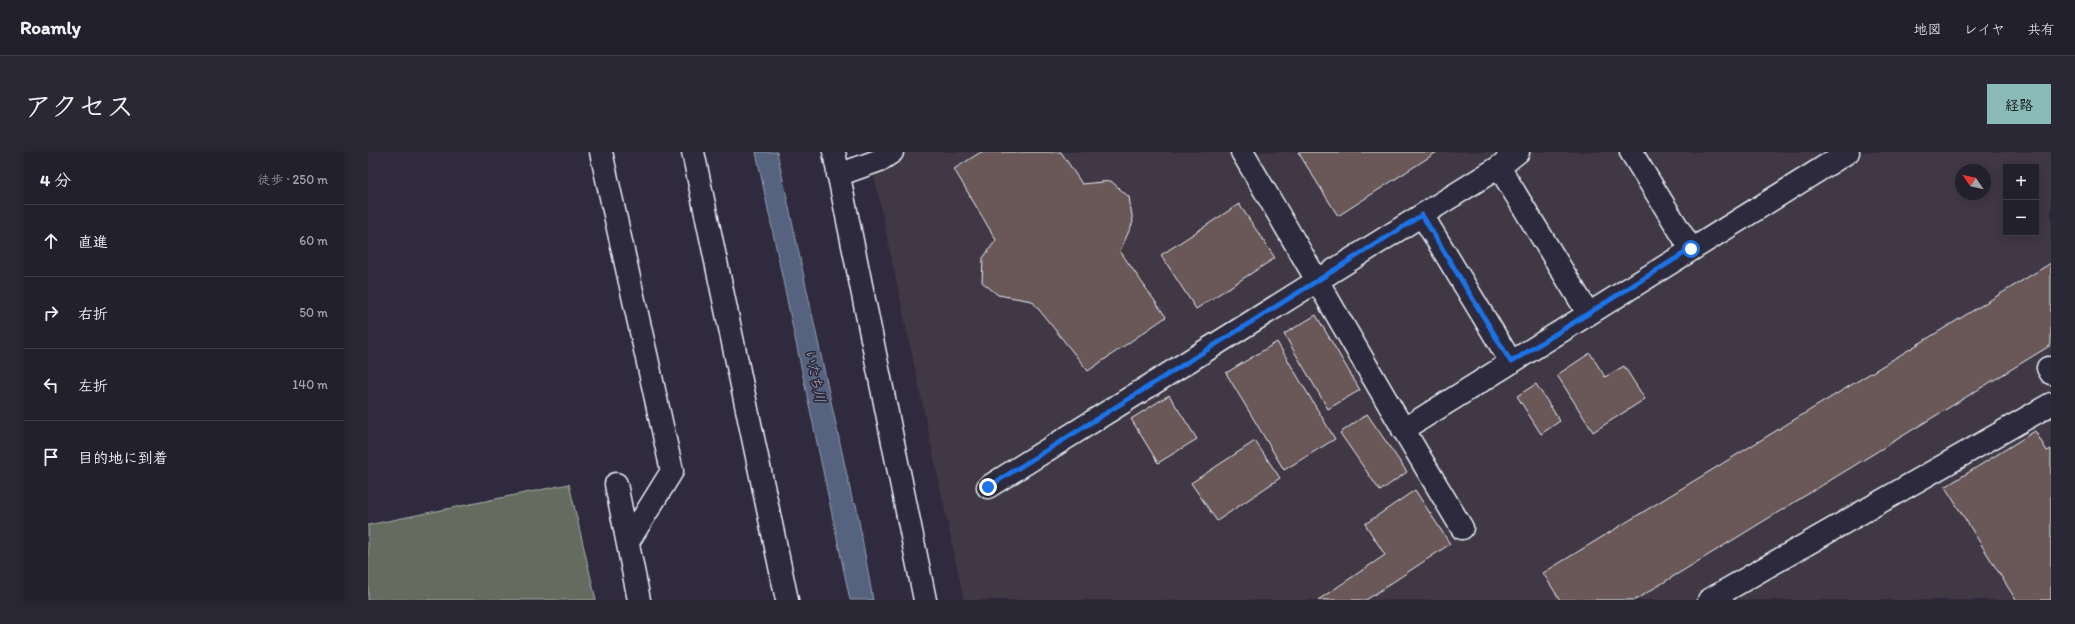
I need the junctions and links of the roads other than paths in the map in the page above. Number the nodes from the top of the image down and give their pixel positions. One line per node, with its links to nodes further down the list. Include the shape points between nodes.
1 (601, 152): 21 (street, via 672,471)
2 (693, 152): 23 (street)
3 (834, 152): 10 (street)
4 (892, 152): 10 (street, via 880,160)
5 (1242, 152): 13 (street)
6 (1518, 152): 9 (street)
7 (1631, 152): 12 (street)
8 (1848, 152): 12 (street)
9 (1499, 167): 11 (street); 14 (street)
10 (838, 175): 24 (street)
11 (1422, 215): 13 (street); 15 (street)
12 (1691, 249): 14 (street)
13 (1318, 280): 17 (street); 19 (street)
14 (1588, 313): 15 (street)
15 (1511, 362): 17 (street)
16 (2051, 404): 25 (street)
17 (1403, 430): 20 (street)
18 (616, 484): 21 (street)
19 (988, 487)
20 (1462, 528)
21 (628, 542): 22 (street)
22 (639, 600)
23 (787, 600)
24 (925, 600)
25 (1709, 600)

